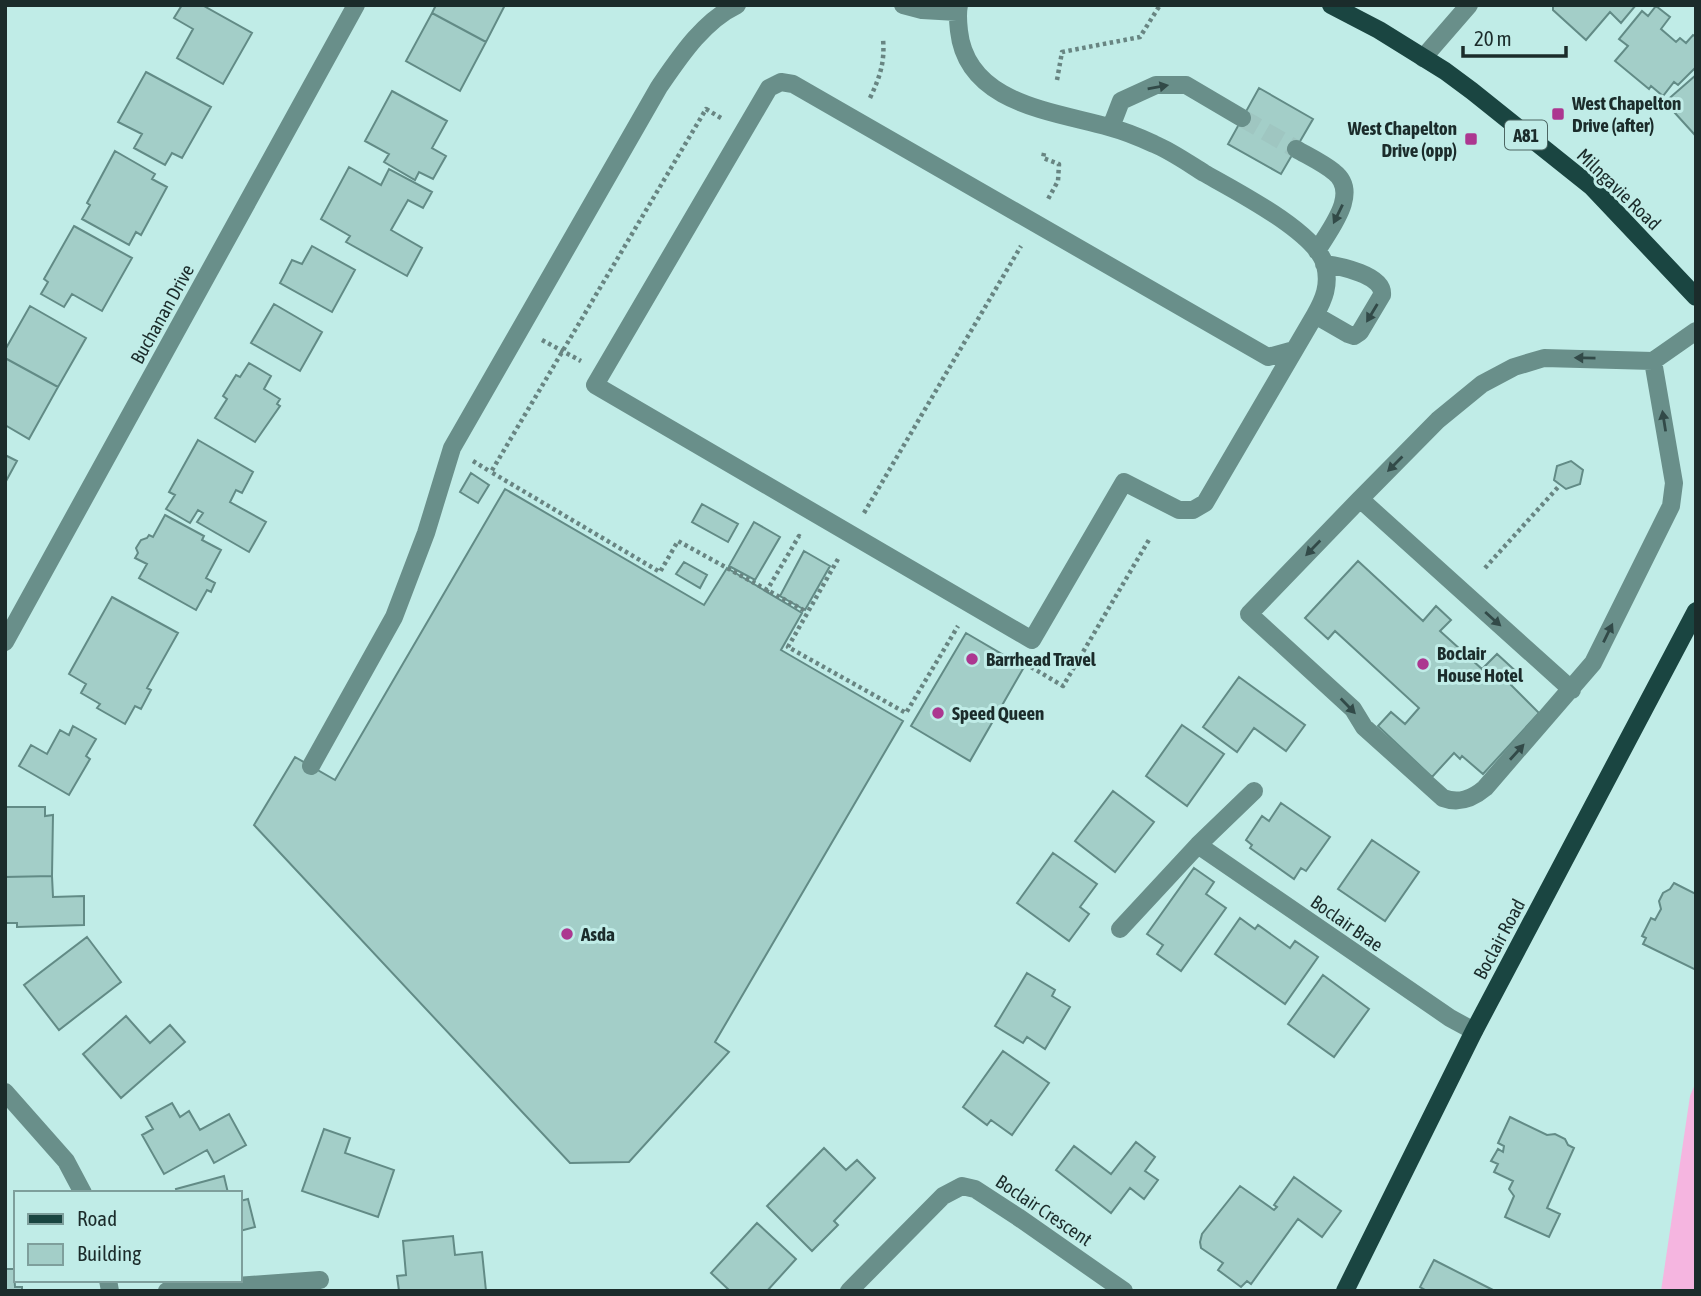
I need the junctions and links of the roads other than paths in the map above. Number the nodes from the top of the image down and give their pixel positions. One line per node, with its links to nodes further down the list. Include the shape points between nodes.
1 (356, 5): 19 (street, Buchanan Drive)
2 (737, 5): 21 (street, via 707,27 659,87 452,448 394,617)
3 (903, 5): 6 (street)
4 (1331, 5): 7 (main road, Milngavie Road / A81)
5 (1469, 5): 7 (street)
6 (958, 8): 9 (street, via 961,49 970,66 990,85 1019,103)
7 (1423, 58): 12 (main road, Milngavie Road / A81, via 1592,187)
8 (1242, 118): 9 (street, one-way to 8, via 1121,101 1156,85 1185,85)
9 (1111, 127): 11 (street, via 1155,144 1281,217)
10 (1296, 149): 11 (street, one-way to 11, via 1336,173 1345,187 1342,208)
11 (1321, 257): 13 (street, via 1327,294); 13 (street, one-way to 13, via 1383,289 1354,336)
12 (1696, 297)
13 (1315, 315): 15 (street)
14 (1696, 331): 16 (street)
15 (1294, 351): 15 (street, via 1268,357 793,83 781,82 769,88 595,385 1032,640 1124,482 1179,510 1193,510 1205,503)
16 (1653, 360): 17 (street, one-way to 17, via 1544,358 1514,367 1482,384 1438,420); 20 (street, one-way to 16, via 1593,663 1671,506 1674,483)
17 (1360, 499): 20 (street, one-way to 20); 20 (street, one-way to 20, via 1249,614 1353,709 1364,727 1443,798 1465,800 1485,788)
18 (1696, 611): 25 (main road, Boclair Road)
19 (5, 642)
20 (1572, 690)
21 (311, 766)
22 (1254, 790): 23 (street)
23 (1198, 845): 24 (street); 25 (street, Boclair Brae)
24 (1120, 929)
25 (1474, 1031): 32 (main road, Boclair Road)
26 (5, 1092): 27 (street, via 66,1161)
27 (82, 1191)
28 (320, 1280): 29 (street)
29 (167, 1291)
30 (849, 1291): 31 (street, Boclair Crescent, via 943,1196 962,1186 975,1189)
31 (1124, 1291)
32 (1345, 1291)

